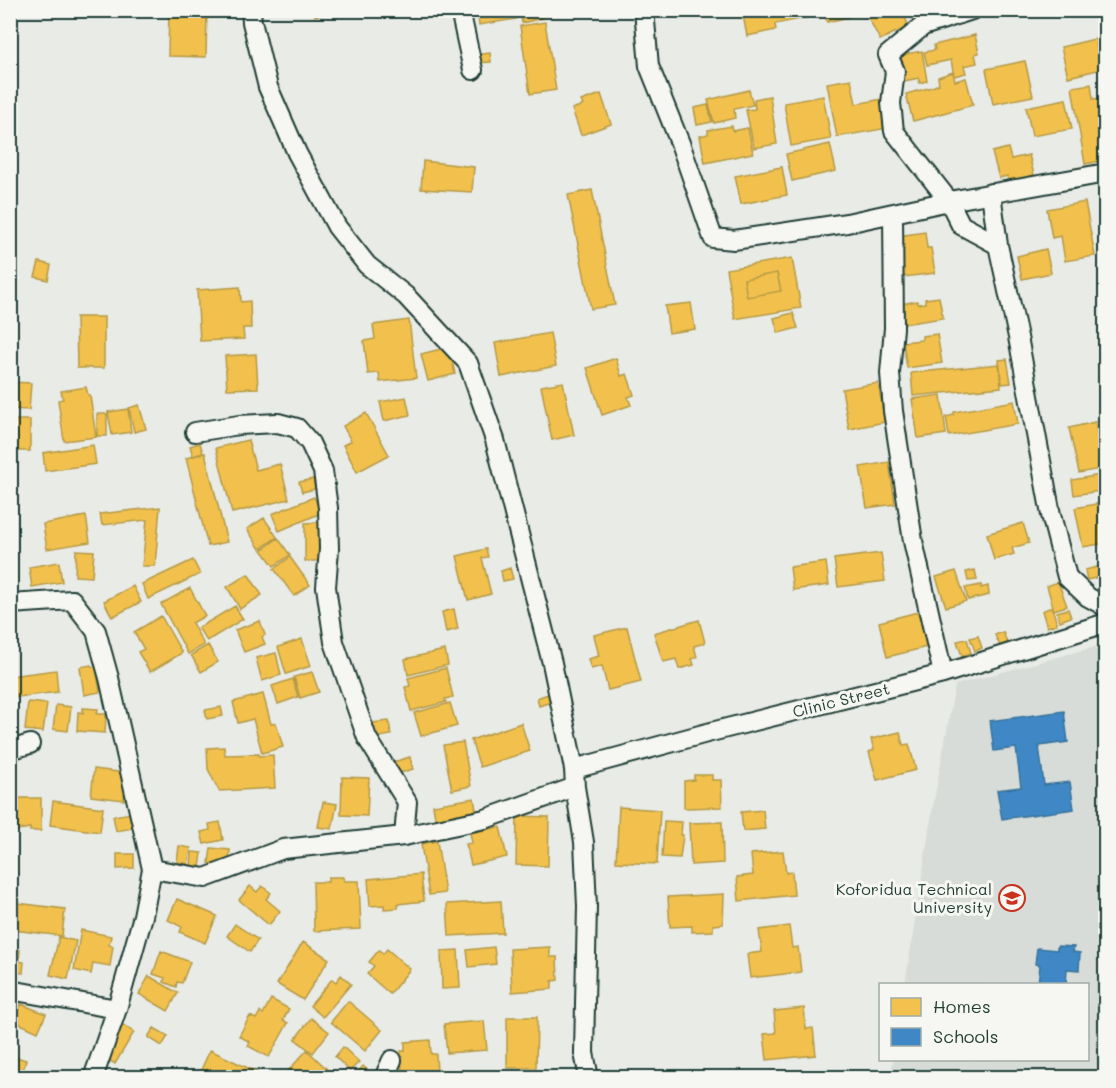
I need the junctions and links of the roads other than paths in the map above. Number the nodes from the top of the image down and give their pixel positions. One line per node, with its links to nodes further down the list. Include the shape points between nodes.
1 (250, 10): 18 (street, via 268,87 297,153 337,227 367,265 406,296 468,363 495,440 552,663)
2 (460, 10): 5 (street)
3 (644, 10): 9 (street, via 648,66 713,238 734,240)
4 (972, 10): 8 (street, via 923,26 888,55 895,71 891,103 894,131)
5 (473, 70)
6 (1106, 173): 7 (street)
7 (991, 193): 8 (street); 10 (street)
8 (949, 201): 9 (street); 10 (street, via 961,225)
9 (892, 214): 15 (street, via 893,411 913,541)
10 (998, 245): 13 (street, via 1051,515 1067,577 1088,597)
11 (195, 432): 19 (street, via 278,423 297,428 310,443 323,471 328,508 326,587 334,642 368,738 407,802)
12 (10, 604): 20 (street, via 72,600 96,631)
13 (1106, 607)
14 (1106, 623): 15 (street, Clinic Street)
15 (943, 674): 18 (street, Clinic Street, via 707,733)
16 (30, 744): 17 (street)
17 (10, 750)
18 (574, 778): 19 (street, Clinic Street, via 486,819); 23 (street, via 584,843 587,906)
19 (404, 836): 20 (street, Clinic Street, via 283,849 205,878)
20 (152, 869): 22 (street)
21 (10, 990): 22 (street)
22 (117, 1009): 25 (street)
23 (584, 1053): 27 (street); 28 (street)
24 (392, 1060): 26 (street)
25 (93, 1077)
26 (384, 1077)
27 (576, 1077)
28 (590, 1077)

